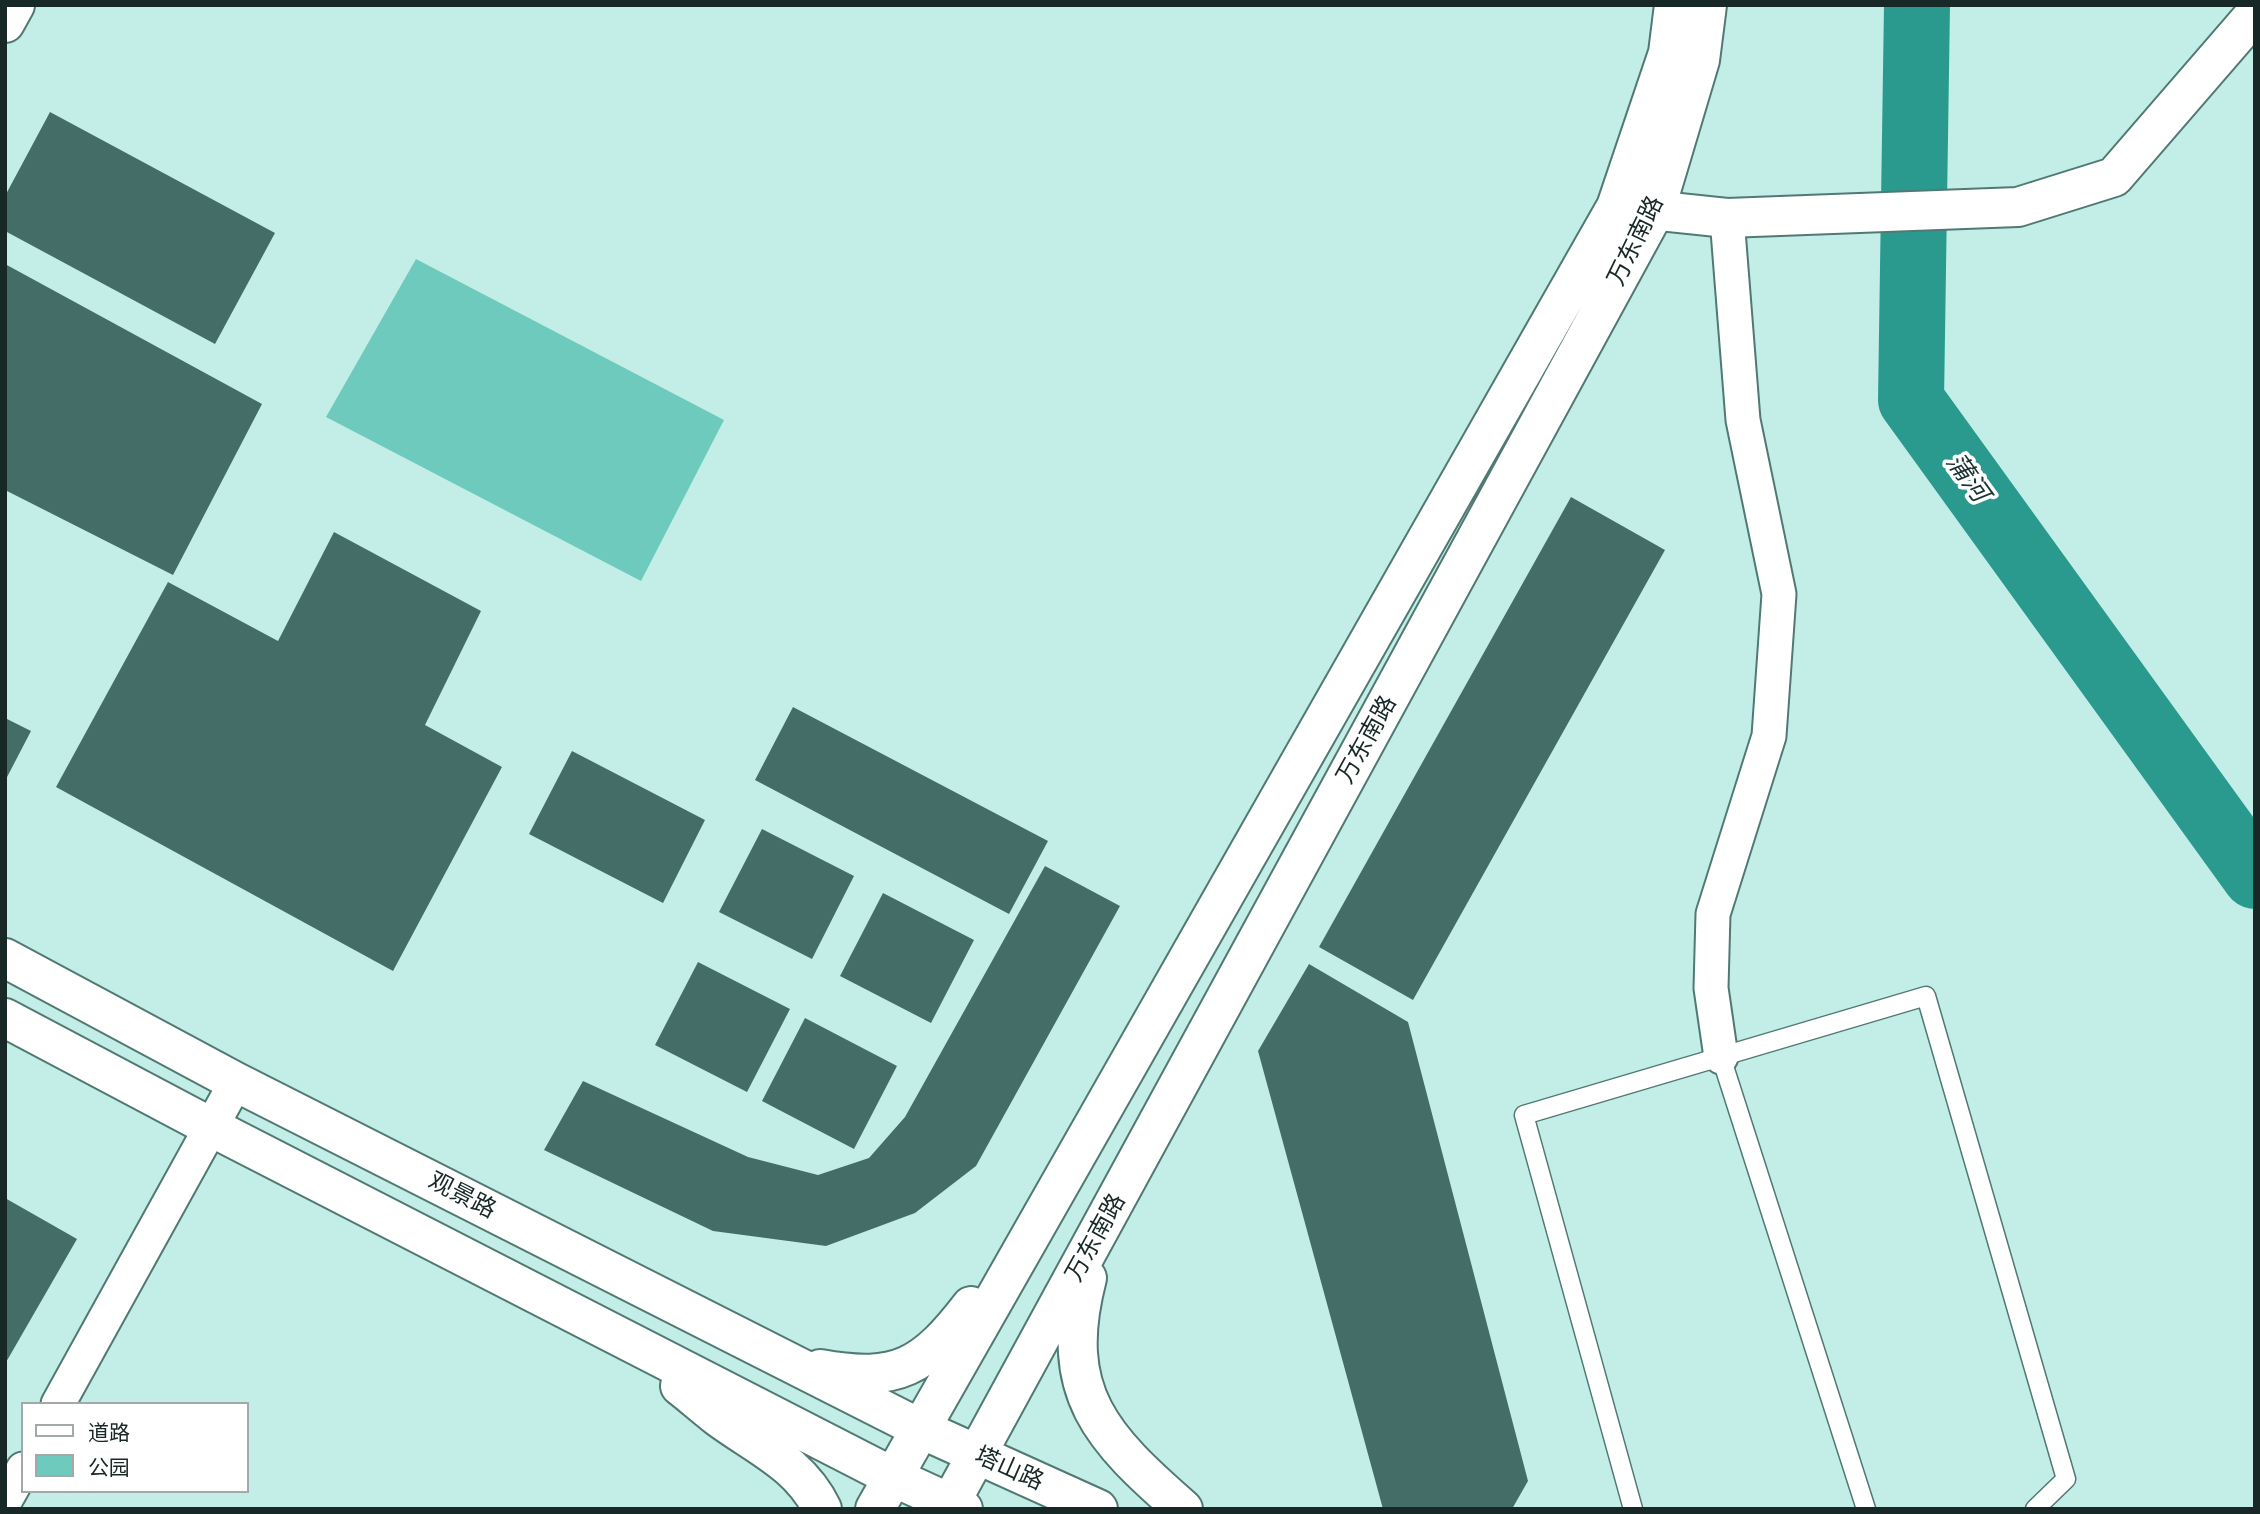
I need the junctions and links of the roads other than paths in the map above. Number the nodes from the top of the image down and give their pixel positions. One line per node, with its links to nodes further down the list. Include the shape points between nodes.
1 (15, 5): 5 (main road)
2 (1674, 5): 6 (main road, 万东南路, via 1668,53)
3 (1707, 5): 7 (main road, 万东南路, via 1700,61)
4 (2255, 14): 8 (main road, via 2114,177 2018,207)
5 (5, 23)
6 (1616, 207): 7 (main road); 14 (main road, 万东南路)
7 (1655, 211): 8 (main road); 15 (main road, 万东南路)
8 (1727, 218): 11 (street, via 1743,419 1779,594 1769,736 1713,914 1712,988)
9 (5, 958): 12 (main road, 观景路)
10 (5, 1018): 13 (main road)
11 (1721, 1057): 28 (lane, via 1524,1115); 29 (lane); 30 (lane, via 1926,996 2066,1479)
12 (236, 1082): 13 (street); 17 (main road, 观景路)
13 (209, 1126): 16 (main road); 18 (street)
14 (1044, 1214): 17 (main road, via 926,1356 905,1368 878,1374 849,1374); 19 (main road, 万东南路)
15 (1099, 1231): 20 (main road, 万东南路); 27 (main road, via 1079,1310 1075,1351 1084,1391 1102,1427 1129,1461)
16 (622, 1338): 22 (main road); 25 (main road, via 718,1417 793,1466)
17 (792, 1363): 19 (main road, 观景路)
18 (59, 1402)
19 (921, 1429): 20 (main road, 塔山路); 22 (main road, 万东南路)
20 (977, 1455): 24 (main road, 万东南路); 26 (main road, 塔山路)
21 (21, 1473): 23 (street)
22 (884, 1493): 24 (main road)
23 (5, 1501)
24 (954, 1507)
25 (822, 1509)
26 (1098, 1509)
27 (1183, 1509)
28 (1633, 1509)
29 (1866, 1509)
30 (2035, 1509)

